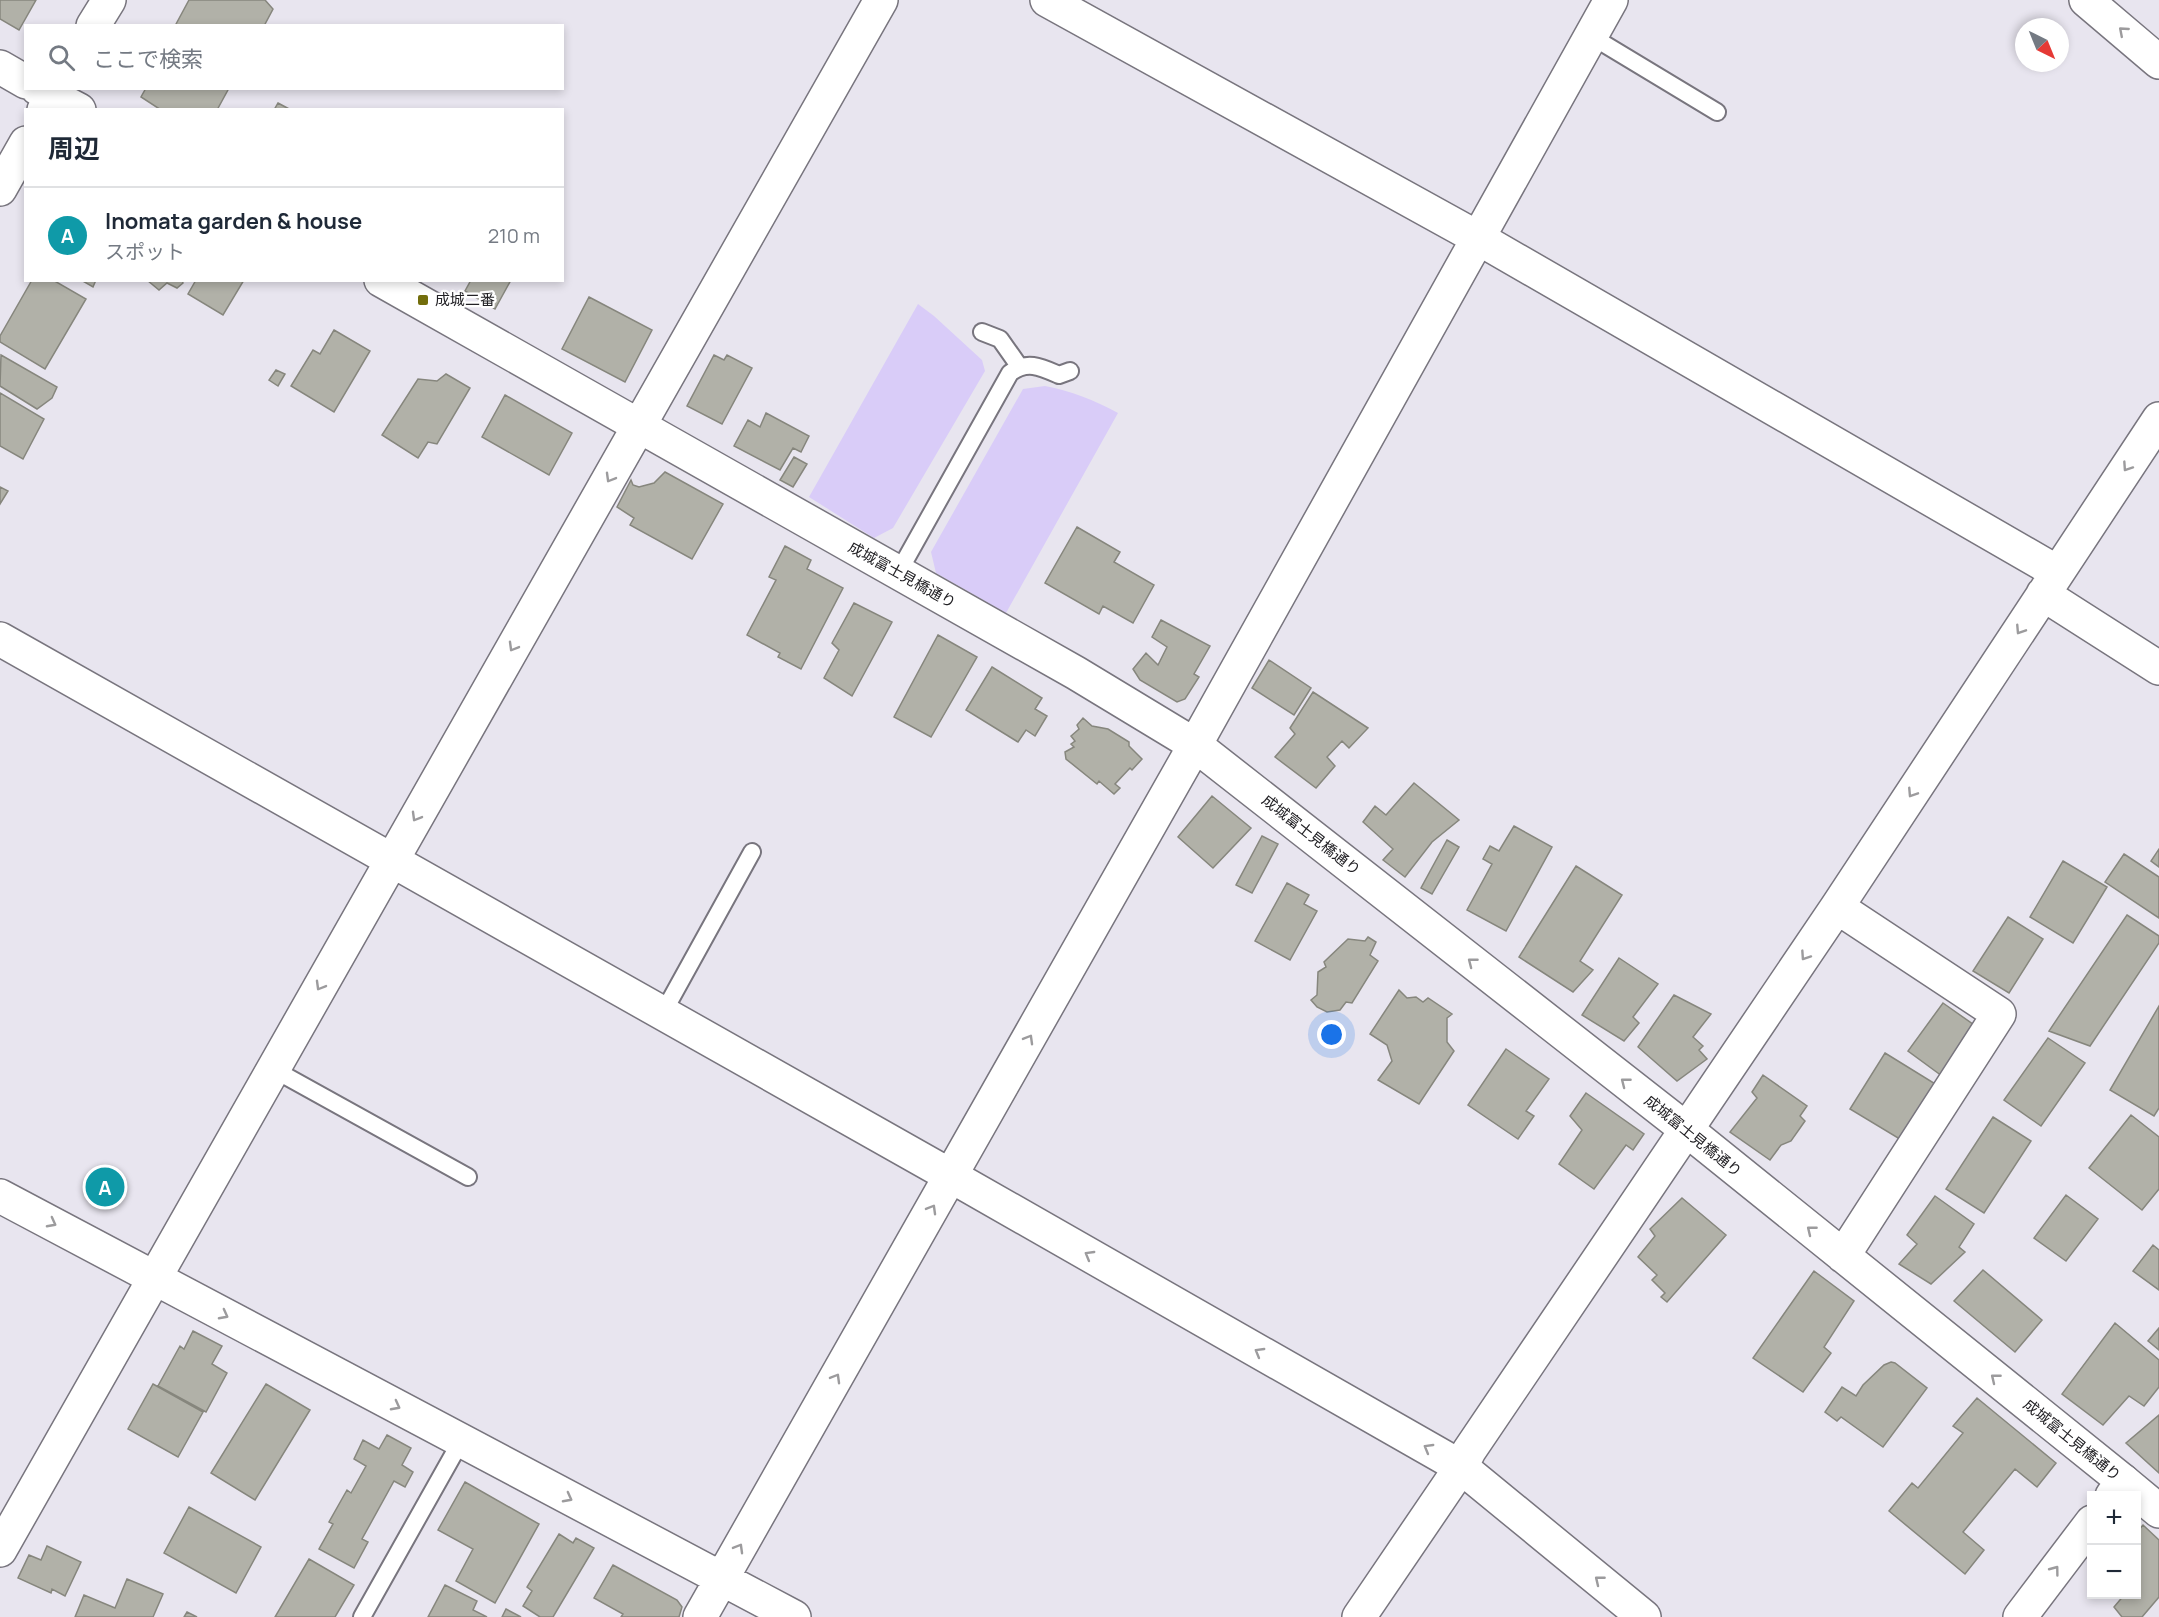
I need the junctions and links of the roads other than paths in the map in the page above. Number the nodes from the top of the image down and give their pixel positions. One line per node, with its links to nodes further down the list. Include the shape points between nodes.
1 (109, 0): 6 (street)
2 (881, 0): 20 (street)
3 (1047, 0): 14 (street)
4 (1611, 0): 7 (street)
5 (2086, 0): 8 (street, one-way to 5)
6 (94, 24)
7 (1591, 36): 11 (lane); 14 (street)
8 (2159, 62)
9 (0, 67): 10 (street)
10 (24, 81)
11 (1717, 112)
12 (24, 147): 13 (street)
13 (0, 189)
14 (1478, 238): 22 (street); 25 (street)
15 (385, 282): 20 (street, 成城富士見橋通り)
16 (982, 332): 17 (lane, via 1000,339)
17 (1019, 366): 18 (lane, via 1040,367 1059,375); 21 (lane, via 1010,373)
18 (1070, 371)
19 (2159, 419): 22 (street, one-way to 22)
20 (639, 427): 21 (street, 成城富士見橋通り); 27 (street, one-way to 27)
21 (898, 573): 25 (street, 成城富士見橋通り)
22 (2050, 583): 24 (street); 28 (street, one-way to 28)
23 (0, 639): 27 (street)
24 (2159, 668)
25 (1195, 745): 31 (street, 成城富士見橋通り, one-way to 25); 32 (street, one-way to 25)
26 (752, 852): 29 (lane)
27 (392, 859): 29 (street); 30 (street, one-way to 30)
28 (1837, 907): 31 (street, one-way to 31); 35 (street, via 1999,1014)
29 (663, 1013): 32 (street)
30 (273, 1068): 33 (lane); 36 (street)
31 (1688, 1131): 35 (street, 成城富士見橋通り, one-way to 31); 38 (street)
32 (951, 1176): 38 (street, one-way to 32); 43 (street, one-way to 32)
33 (468, 1178)
34 (0, 1196): 36 (street, one-way to 36)
35 (1843, 1256): 39 (street, 成城富士見橋通り, one-way to 35)
36 (154, 1277): 37 (street, one-way to 37); 42 (street)
37 (461, 1441): 43 (street, one-way to 43); 44 (lane)
38 (1461, 1467): 47 (street); 48 (street, one-way to 38)
39 (2117, 1488): 40 (street, 成城富士見橋通り)
40 (2159, 1511)
41 (2087, 1527): 49 (street, one-way to 41)
42 (0, 1550)
43 (721, 1579): 45 (street); 46 (street)
44 (362, 1617)
45 (700, 1617)
46 (794, 1617)
47 (1359, 1617)
48 (1644, 1617)
49 (2020, 1617)

